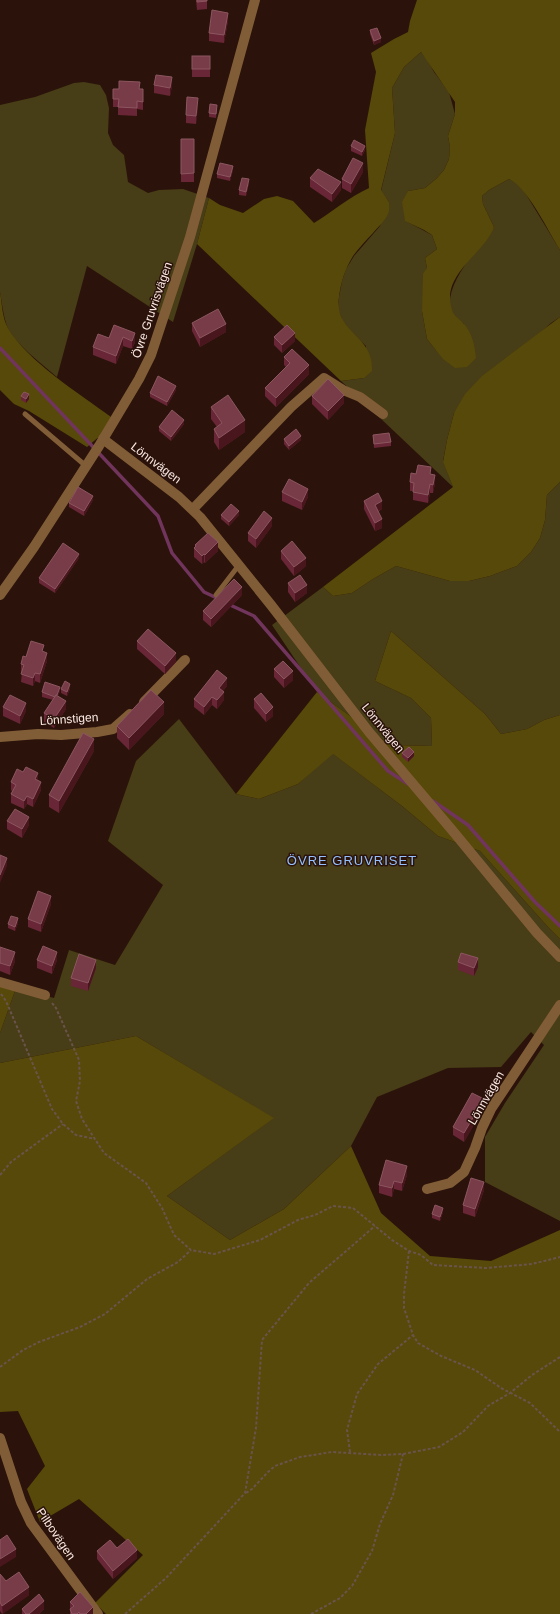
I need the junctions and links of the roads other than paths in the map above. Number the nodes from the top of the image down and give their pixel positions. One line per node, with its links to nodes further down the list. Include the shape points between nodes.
1 (256, 0): 4 (street, Övre Gruvrisvägen, via 196,219 155,346 139,380)
2 (25, 414): 5 (lane)
3 (383, 414): 6 (street, via 360,397 324,378)
4 (98, 447): 5 (street, Övre Gruvrisvägen); 6 (street, Lönnvägen, via 173,492)
5 (86, 466): 9 (street, Övre Gruvrisvägen)
6 (192, 509): 7 (street, Lönnvägen)
7 (239, 565): 8 (lane); 12 (street, Lönnvägen, via 369,732 537,933)
8 (216, 595)
9 (0, 596)
10 (185, 660): 11 (street, Lönnstigen, via 143,702 112,728 84,734)
11 (0, 737)
12 (560, 957)
13 (0, 982): 14 (street)
14 (45, 995)
15 (560, 1005): 16 (street, Lönnvägen, via 491,1109 464,1172 450,1183)
16 (427, 1189)
17 (0, 1438): 18 (street, Pilbovägen, via 21,1502 31,1523)
18 (98, 1614)

